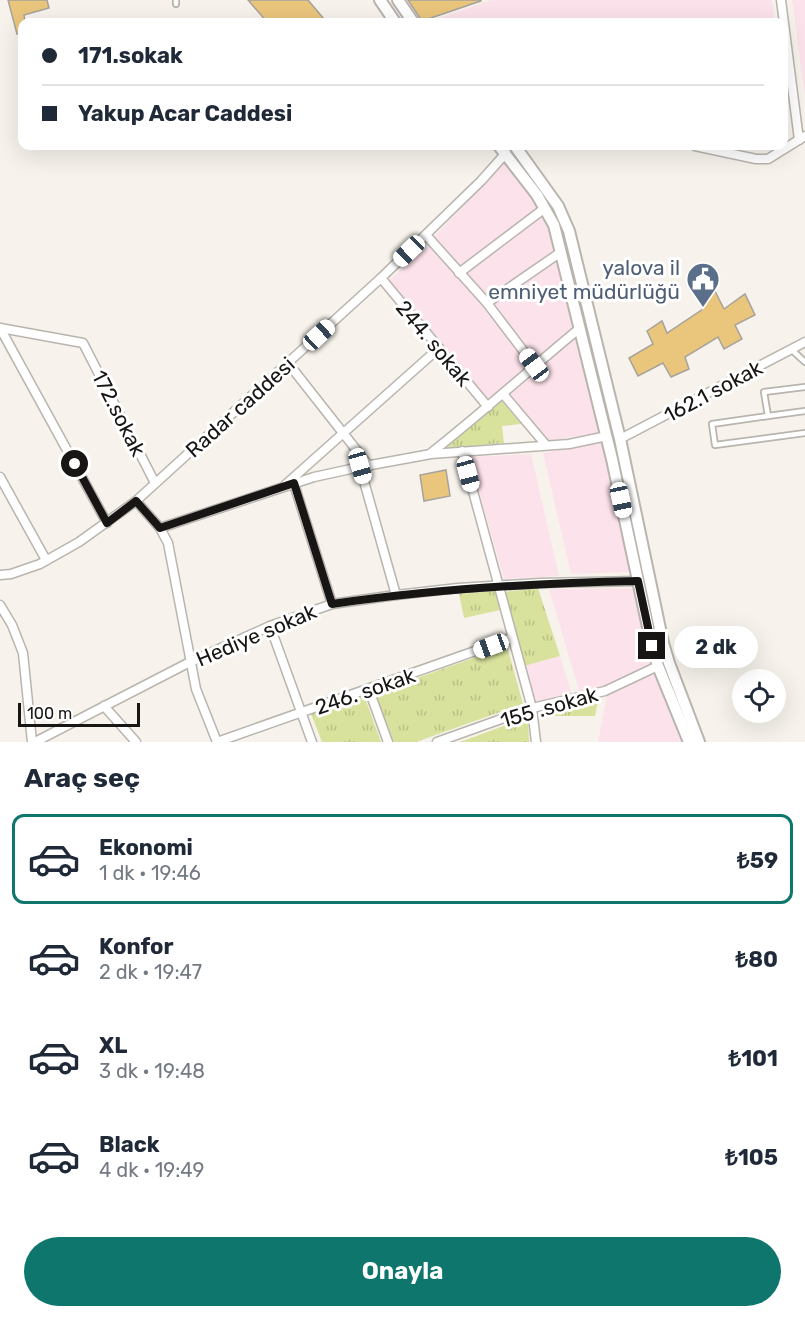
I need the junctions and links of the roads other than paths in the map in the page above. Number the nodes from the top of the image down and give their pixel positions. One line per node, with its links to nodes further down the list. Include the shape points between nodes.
1 (380, 0): 4 (street)
2 (398, 0): 5 (street)
3 (781, 0): 6 (street)
4 (392, 18)
5 (410, 18)
6 (784, 18)
7 (788, 46): 8 (street)
8 (802, 138): 9 (street)
9 (788, 147)
10 (501, 150): 16 (street, Radar caddesi, via 481,181)
11 (503, 150): 15 (street)
12 (518, 150): 37 (street, via 565,218)
13 (714, 150): 14 (street, via 756,159 768,159)
14 (783, 150)
15 (545, 208): 17 (street); 18 (street)
16 (426, 235): 18 (street); 19 (street, Radar caddesi)
17 (561, 252): 20 (street); 22 (street)
18 (459, 273): 20 (street)
19 (381, 278): 24 (street, 244. sokak); 27 (street, Radar caddesi)
20 (488, 303): 28 (street)
21 (0, 328): 43 (street, 172.sokak, via 83,343); 47 (street)
22 (580, 328): 28 (street); 36 (street)
23 (805, 342): 25 (street, 162.1 sokak)
24 (439, 348): 31 (street, 244. sokak); 34 (street)
25 (792, 349): 26 (lane); 37 (street, 162.1 sokak)
26 (805, 362)
27 (288, 363): 34 (street); 43 (street, Radar caddesi)
28 (534, 365): 30 (street)
29 (805, 387): 33 (lane, via 764,392)
30 (503, 394): 31 (street); 38 (street)
31 (488, 408): 40 (street)
32 (805, 411): 33 (lane)
33 (768, 416): 35 (lane, via 712,424 715,445)
34 (342, 432): 41 (street); 45 (street)
35 (805, 433)
36 (607, 436): 38 (street); 51 (street)
37 (620, 439): 74 (street, via 663,643)
38 (546, 445): 39 (street)
39 (462, 452): 40 (street); 52 (street)
40 (431, 454): 41 (street)
41 (365, 466): 44 (street); 53 (street)
42 (0, 477): 49 (street)
43 (156, 483): 46 (street, Radar caddesi)
44 (294, 483): 45 (street); 54 (street)
45 (282, 487): 48 (street)
46 (136, 501): 47 (street, Radar caddesi); 48 (street)
47 (107, 523): 49 (street, Radar caddesi)
48 (160, 528): 58 (street, via 168,543)
49 (46, 560): 50 (street, Radar caddesi)
50 (0, 575)
51 (638, 581): 52 (street, Hediye sokak); 59 (street)
52 (498, 586): 53 (street, Hediye sokak); 57 (street)
53 (396, 595): 54 (street, Hediye sokak)
54 (332, 604): 56 (street, Hediye sokak)
55 (0, 605): 65 (street, via 23,653)
56 (270, 626): 58 (street, Hediye sokak); 63 (street)
57 (512, 638): 60 (street, 246. sokak); 62 (street)
58 (190, 663): 61 (street, Hediye sokak); 68 (street)
59 (658, 666): 62 (street, 155 .sokak, via 605,691); 73 (street)
60 (369, 690): 63 (street, 246. sokak); 70 (street)
61 (104, 706): 64 (street, Hediye sokak); 67 (street)
62 (532, 708): 71 (street, 155 .sokak); 72 (street)
63 (301, 713): 68 (street, 246. sokak); 69 (street)
64 (50, 734): 65 (street, Hediye sokak); 66 (street)
65 (34, 742)
66 (58, 742)
67 (136, 742)
68 (217, 742)
69 (312, 742)
70 (388, 742)
71 (437, 742)
72 (536, 742)
73 (689, 742)
74 (699, 742)

